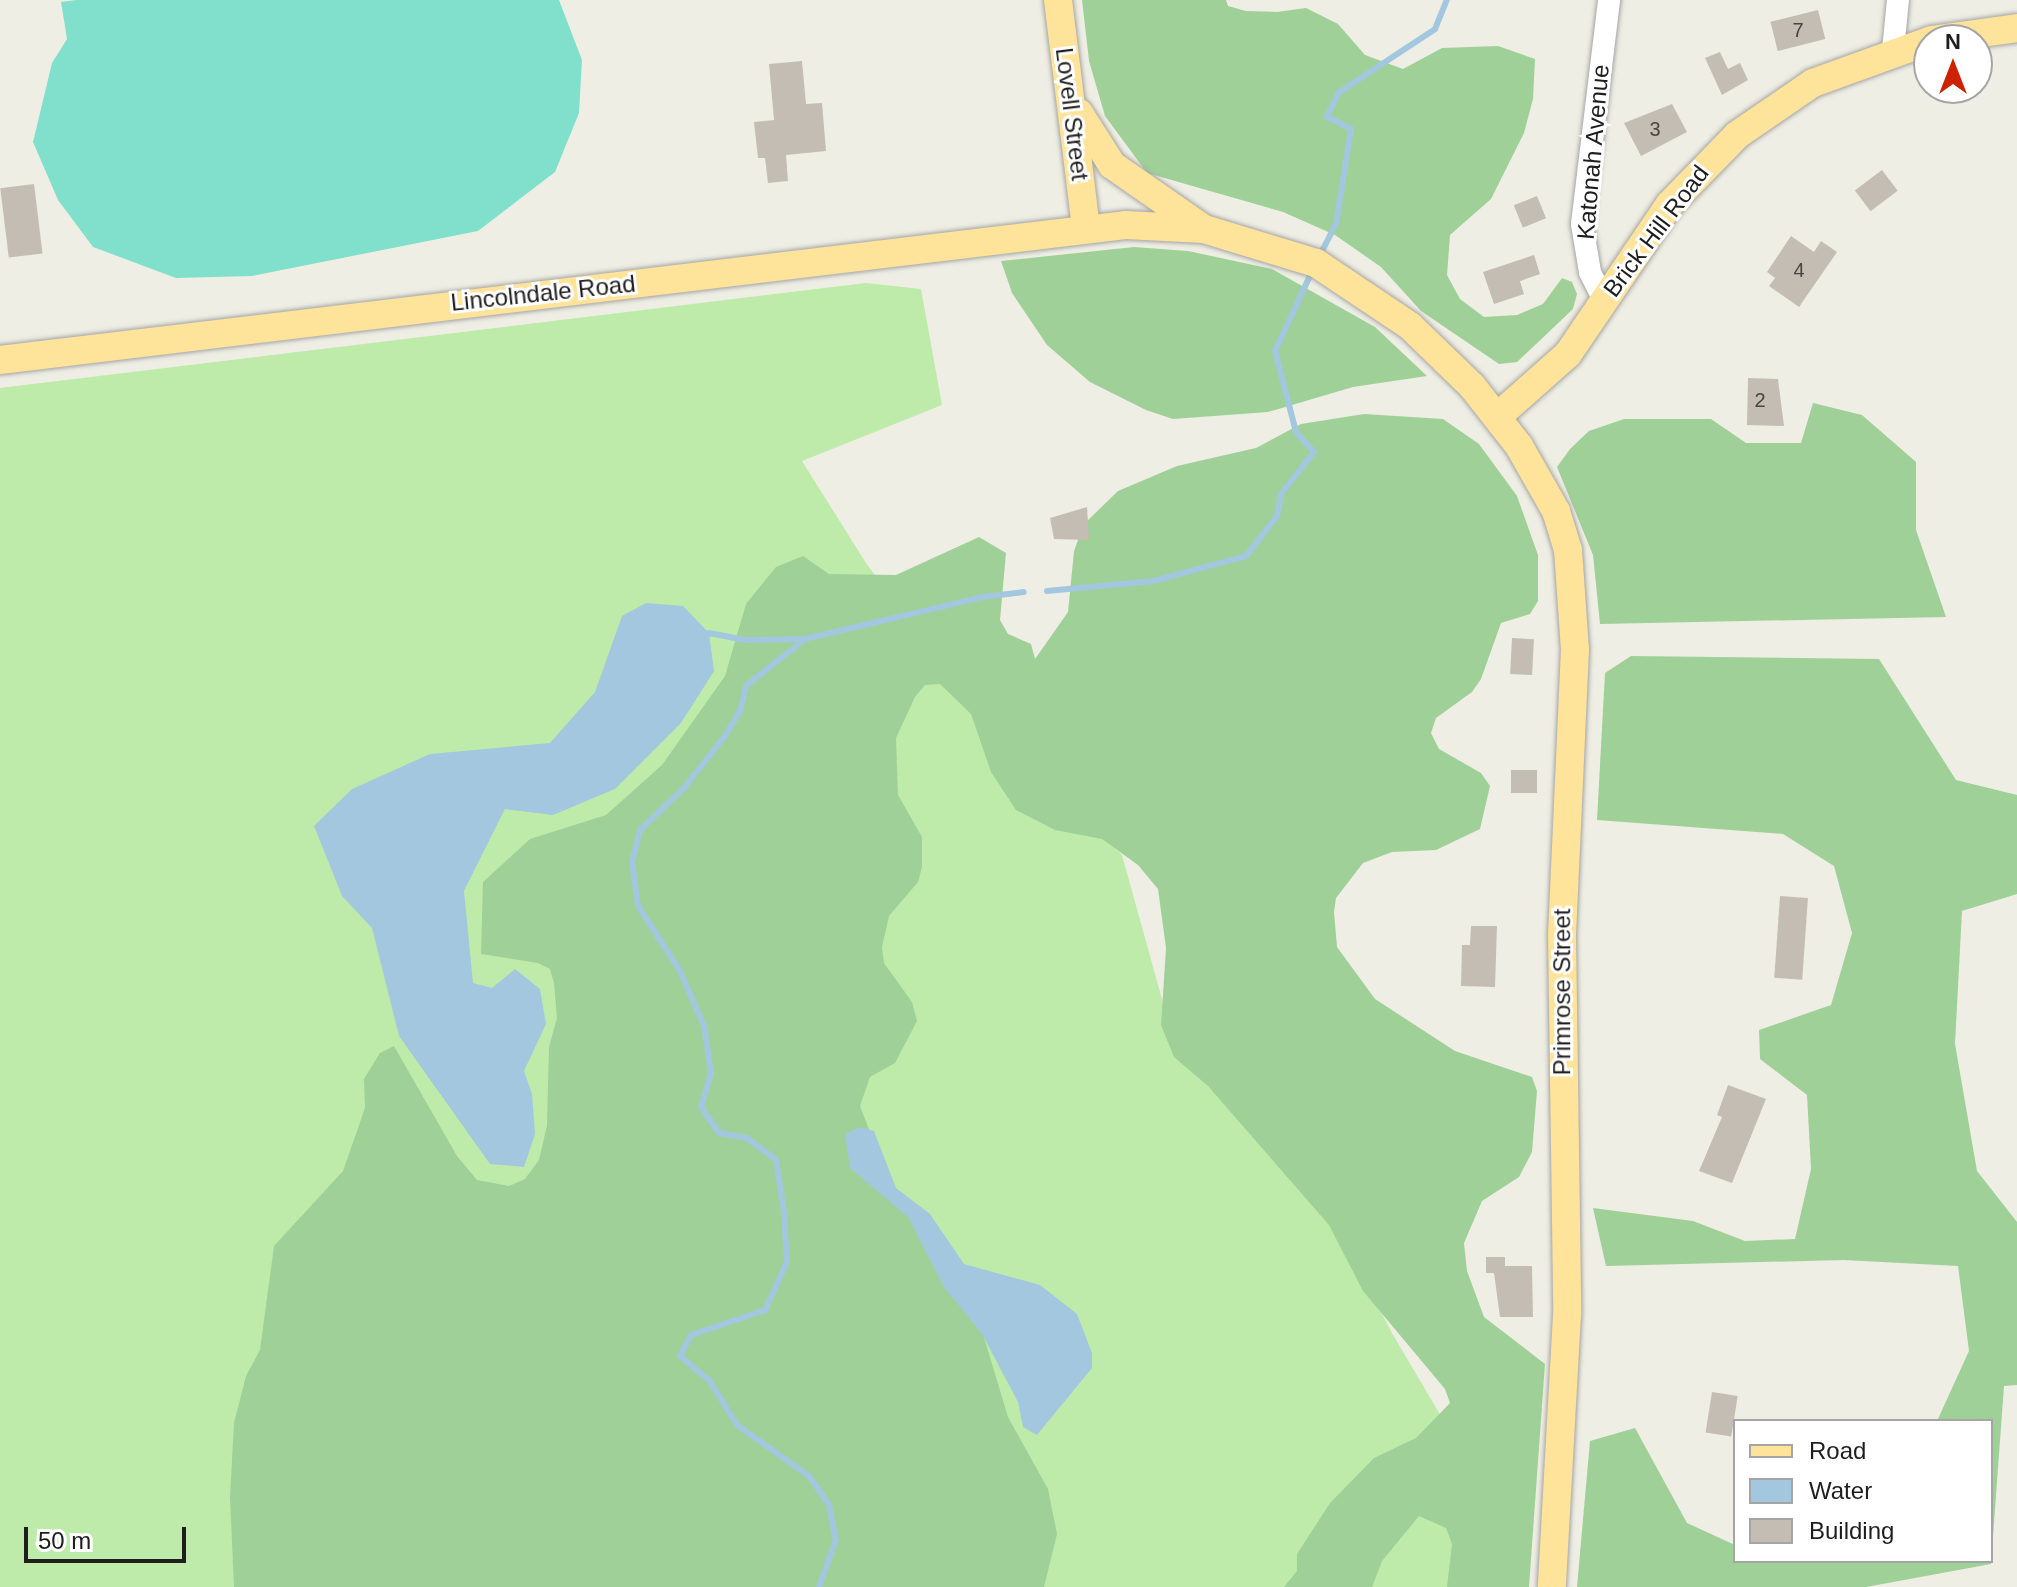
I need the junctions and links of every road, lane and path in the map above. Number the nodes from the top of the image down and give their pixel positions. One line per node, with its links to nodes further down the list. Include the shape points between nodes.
1 (1058, 0): 8 (main road, Lovell Street)
2 (1609, 0): 11 (street, Katonah Avenue, via 1582,224 1583,250)
3 (1898, 0): 7 (street)
4 (2017, 28): 5 (main road, Brick Hill Road)
5 (1993, 31)
6 (1913, 45): 7 (main road, Brick Hill Road)
7 (1893, 50): 11 (main road, Brick Hill Road, via 1813,83 1737,135 1670,204)
8 (1067, 76): 9 (main road, Lovell Street); 10 (main road, via 1092,141 1112,165)
9 (1086, 228): 10 (main road, Lincolndale Road); 12 (main road, Lincolndale Road)
10 (1204, 229): 13 (main road, Primrose Street, via 1316,263 1359,289 1439,350)
11 (1604, 300): 13 (main road, Brick Hill Road, via 1568,354)
12 (0, 360)
13 (1497, 417): 14 (main road, Primrose Street, via 1556,511 1568,550 1573,605 1561,948 1567,1315)
14 (1552, 1587)

